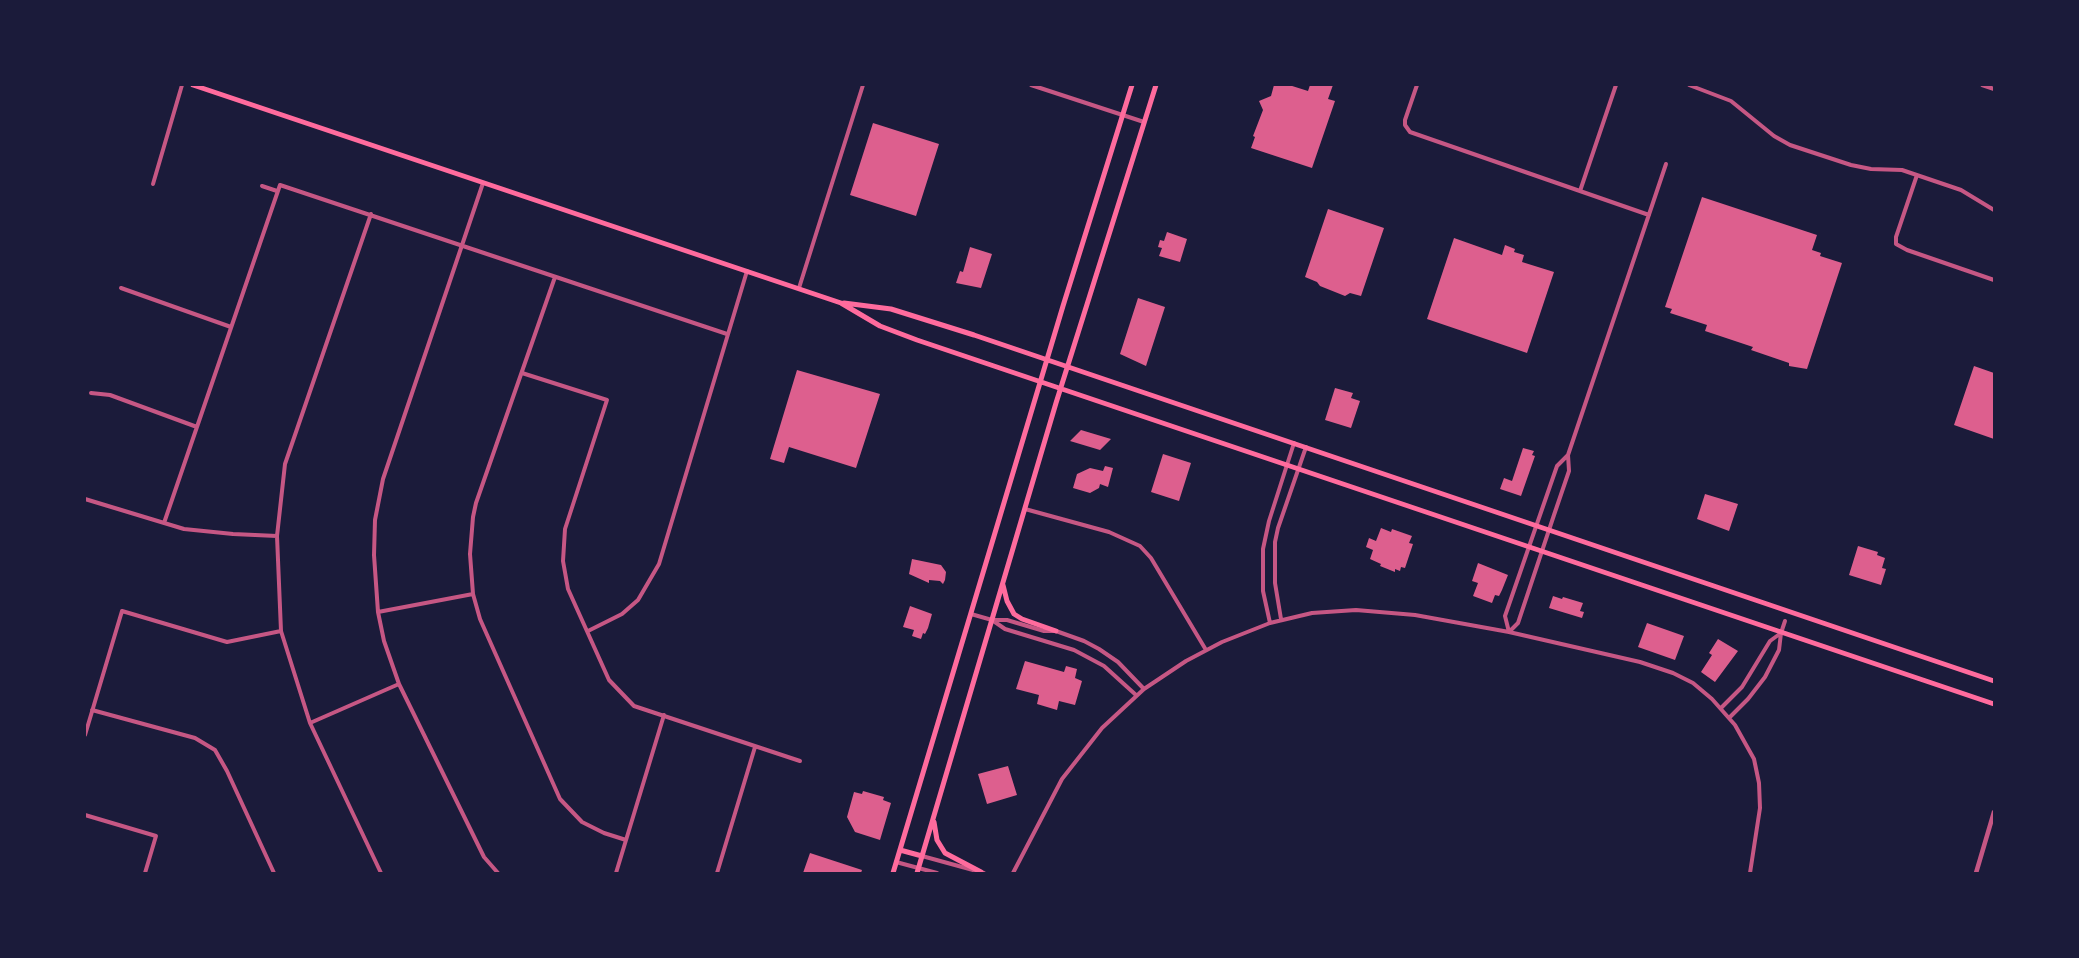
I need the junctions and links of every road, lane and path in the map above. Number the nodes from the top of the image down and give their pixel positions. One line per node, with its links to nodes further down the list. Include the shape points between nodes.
1 (182, 85): 17 (street)
2 (194, 85): 16 (main road)
3 (863, 85): 29 (street)
4 (1030, 85): 12 (street)
5 (1132, 85): 12 (main road)
6 (1156, 85): 13 (main road)
7 (1418, 85): 20 (street, via 1405,120 1406,129)
8 (1616, 85): 20 (street)
9 (1689, 85): 15 (street, via 1731,101 1790,145 1851,165 1902,170)
10 (1982, 85): 11 (street)
11 (1994, 89)
12 (1123, 115): 13 (street); 33 (main road)
13 (1144, 122): 34 (main road)
14 (1666, 164): 23 (street)
15 (1917, 175): 21 (street, via 1961,190); 27 (street, via 1896,244)
16 (483, 183): 24 (street); 25 (main road)
17 (154, 184)
18 (262, 186): 19 (street)
19 (277, 191): 22 (street, via 280,185); 31 (street)
20 (1580, 191): 23 (street)
21 (1994, 210)
22 (372, 214): 24 (street); 50 (street, via 285,464)
23 (1649, 215): 42 (street)
24 (462, 245): 26 (street); 55 (street, via 378,500 374,555)
25 (747, 271): 29 (main road); 32 (street)
26 (555, 277): 32 (street); 35 (street)
27 (1994, 280)
28 (121, 288): 31 (street)
29 (799, 288): 30 (main road)
30 (841, 303): 33 (main road, via 891,309); 36 (main road, via 880,326)
31 (231, 327): 39 (street)
32 (727, 334): 62 (street, via 659,564 638,600 622,614)
33 (1047, 360): 34 (main road); 36 (main road)
34 (1067, 367): 37 (main road); 40 (main road)
35 (522, 373): 54 (street, via 473,517 470,554); 62 (street, via 607,400 565,529 563,561 568,589)
36 (1041, 382): 37 (main road); 56 (main road)
37 (1060, 388): 43 (main road); 46 (main road)
38 (91, 393): 39 (street, via 110,396)
39 (196, 427): 47 (street)
40 (1294, 443): 41 (main road); 43 (street)
41 (1306, 447): 44 (street); 48 (main road)
42 (1568, 455): 48 (street, via 1556,466); 49 (street, via 1569,471)
43 (1287, 465): 44 (main road); 60 (street, via 1263,549 1264,591)
44 (1298, 469): 51 (main road); 57 (street, via 1275,542 1275,583)
45 (85, 499): 47 (street)
46 (1025, 508): 53 (main road); 66 (street, via 1109,532 1140,546 1151,558)
47 (164, 523): 50 (street, via 194,530)
48 (1536, 525): 49 (main road); 51 (street)
49 (1549, 530): 52 (street); 67 (main road)
50 (277, 536): 61 (street)
51 (1528, 547): 52 (main road); 64 (street, via 1504,616)
52 (1542, 552): 64 (street, via 1518,623); 65 (main road)
53 (1003, 584): 58 (main road); 63 (main road, via 1014,614)
54 (473, 594): 55 (street); 83 (street, via 480,620 560,799 582,822)
55 (378, 612): 68 (street)
56 (971, 614): 58 (street); 84 (main road)
57 (1281, 619): 60 (street); 64 (street, via 1319,613 1377,611)
58 (992, 620): 63 (street, via 1007,620 1044,631); 70 (street, via 1005,629 1084,655 1104,666); 82 (main road)
59 (1785, 622): 65 (street)
60 (1270, 623): 66 (street)
61 (281, 631): 73 (street, via 227,642 122,611); 76 (street)
62 (588, 631): 74 (street, via 610,680 634,706)
63 (1056, 631): 69 (street, via 1106,653)
64 (1510, 632): 72 (street, via 1652,665 1693,683)
65 (1781, 633): 71 (main road); 72 (street, via 1770,641 1742,687); 75 (street, via 1779,650 1765,677)
66 (1206, 650): 69 (street)
67 (1994, 680)
68 (399, 684): 76 (street); 91 (street, via 484,857)
69 (1144, 689): 70 (street)
70 (1136, 696): 97 (street, via 1102,728 1062,779)
71 (1994, 704)
72 (1721, 708): 75 (street)
73 (92, 710): 77 (street); 89 (street, via 195,738 215,750)
74 (664, 715): 78 (street); 83 (street)
75 (1729, 718): 98 (street, via 1750,750 1759,783 1760,808)
76 (310, 723): 90 (street)
77 (85, 735)
78 (755, 747): 79 (street); 93 (street)
79 (800, 761)
80 (1994, 812): 99 (street)
81 (85, 815): 88 (street, via 156,836)
82 (934, 816): 85 (main road); 96 (main road, via 935,832 945,853)
83 (626, 840): 92 (street)
84 (900, 850): 85 (main road); 86 (main road)
85 (922, 856): 87 (main road); 96 (street)
86 (896, 862): 87 (street); 94 (main road)
87 (918, 871): 95 (street)
88 (145, 873)
89 (274, 873)
90 (381, 873)
91 (498, 873)
92 (616, 873)
93 (717, 873)
94 (893, 873)
95 (937, 873)
96 (982, 873)
97 (1013, 873)
98 (1750, 873)
99 (1976, 873)

